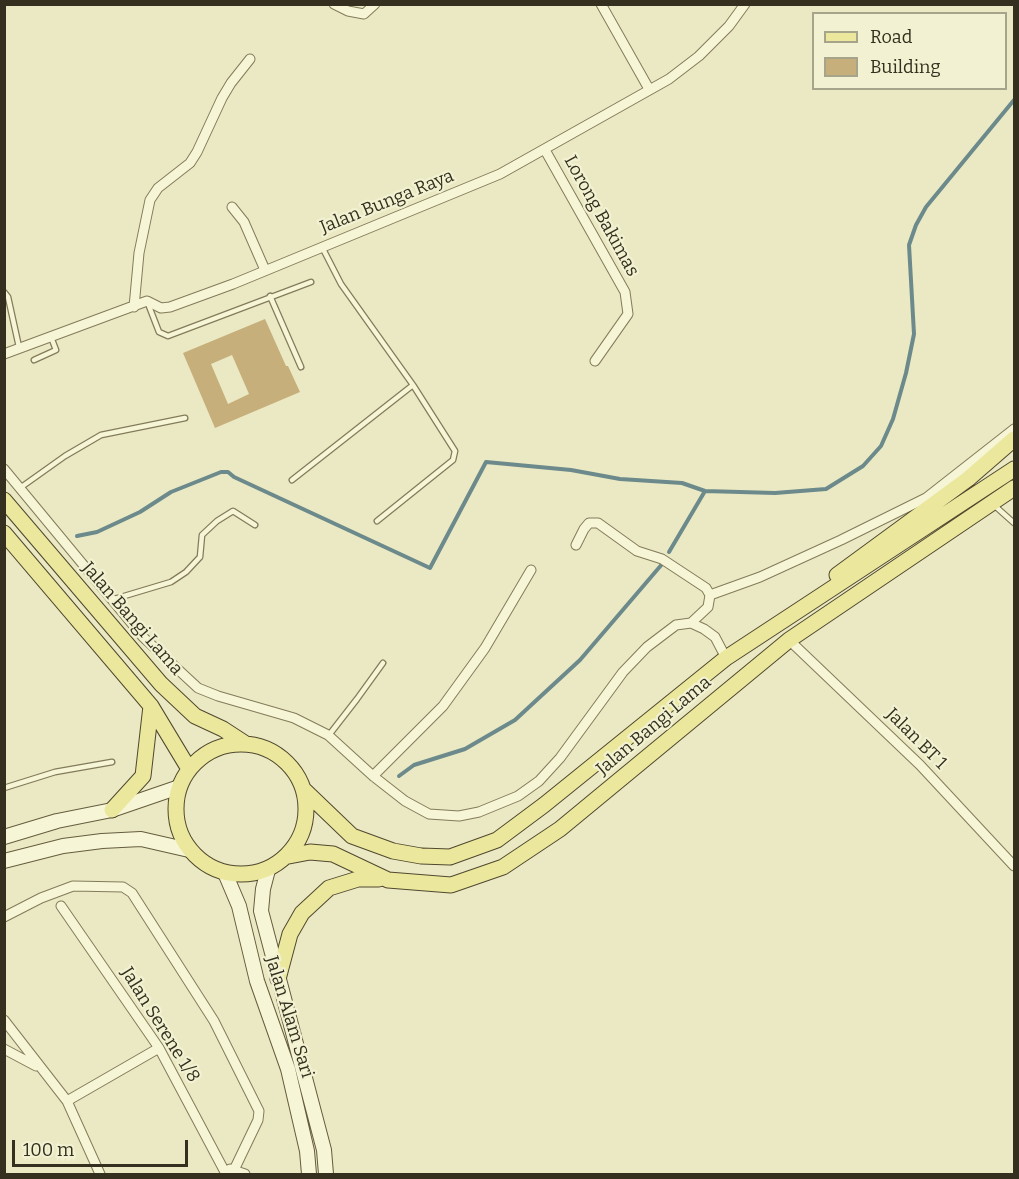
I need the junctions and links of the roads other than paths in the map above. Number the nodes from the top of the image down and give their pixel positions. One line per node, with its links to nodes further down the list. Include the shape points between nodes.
1 (334, 4): 2 (street, via 364,14)
2 (375, 4)
3 (601, 4): 6 (street)
4 (745, 4): 6 (street, Jalan Bunga Raya, via 699,56)
5 (250, 59): 15 (street, via 226,90 190,163 158,188 150,200)
6 (649, 89): 7 (street, Jalan Bunga Raya)
7 (545, 150): 9 (street, Jalan Bunga Raya, via 500,174); 20 (street, Lorong Bakimas, via 625,292 628,314)
8 (232, 207): 10 (street, via 244,222)
9 (322, 247): 10 (street, Jalan Bunga Raya); 22 (lane, via 341,284)
10 (265, 270): 14 (street, Jalan Bunga Raya, via 170,307 161,308)
11 (311, 282): 13 (lane)
12 (4, 292): 17 (lane)
13 (270, 296): 14 (lane, via 168,336 159,332); 21 (lane)
14 (147, 301): 15 (street)
15 (134, 307): 16 (street)
16 (51, 336): 17 (street); 19 (lane, via 56,350)
17 (20, 348): 18 (street)
18 (4, 354)
19 (34, 360)
20 (596, 361)
21 (301, 367)
22 (413, 385): 28 (lane); 33 (lane, via 455,451 453,460)
23 (185, 418): 29 (lane, via 101,435)
24 (1014, 429): 39 (street, via 926,498 760,577)
25 (1014, 439): 41 (main road, Jalan Bangi Lama, via 968,479 827,582)
26 (4, 469): 29 (street)
27 (1014, 469): 41 (main road, Jalan Bangi Lama)
28 (292, 480)
29 (20, 488): 40 (street)
30 (1014, 488): 32 (main road, Jalan Bangi Lama)
31 (4, 500): 48 (main road, Jalan Bangi Lama, via 160,684 195,716)
32 (993, 504): 34 (lane); 43 (main road, Jalan Bangi Lama)
33 (377, 521)
34 (1014, 524)
35 (255, 525): 40 (lane, via 233,511 202,535 200,557 186,572 171,582)
36 (4, 533): 46 (main road)
37 (576, 544): 39 (street, via 589,524 598,523 637,551 662,559 706,588)
38 (531, 570): 51 (street, via 485,648 443,706)
39 (710, 595): 42 (street, via 708,607)
40 (111, 600): 47 (street, via 143,637 198,688 294,718)
41 (792, 615): 44 (main road, Jalan Bangi Lama)
42 (691, 623): 44 (street, via 715,637); 51 (street, via 676,625 647,647 623,672 560,758 518,796 479,812 459,816 429,814)
43 (789, 640): 60 (street, Jalan BT 1, via 920,765); 63 (main road, Jalan Bangi Lama, via 560,829 503,867 451,885)
44 (726, 658): 54 (main road, Jalan Bangi Lama, via 497,840 450,857 393,851 352,836)
45 (383, 663): 47 (lane)
46 (151, 706): 50 (main road); 55 (main road, via 143,776)
47 (328, 735): 51 (street)
48 (246, 744): 50 (main road, Jalan Bangi Lama, via 224,746 204,754); 54 (main road, Jalan Bangi Lama, via 267,749 286,761)
49 (112, 762): 52 (lane, via 55,772)
50 (189, 769): 53 (main road, Jalan Bangi Lama)
51 (373, 776)
52 (4, 788)
53 (179, 788): 55 (street); 57 (main road, Jalan Bangi Lama, via 175,809 179,830)
54 (303, 789): 58 (main road, Jalan Bangi Lama, via 306,821)
55 (112, 810): 56 (street)
56 (4, 837)
57 (189, 849): 59 (street, via 141,839 102,841); 62 (main road, Jalan Bangi Lama, via 206,864)
58 (289, 856): 61 (main road, Jalan Bangi Lama); 63 (main road, Jalan Bangi Lama, via 310,852 333,854)
59 (4, 861)
60 (1014, 866)
61 (268, 870): 62 (main road, Jalan Bangi Lama, via 247,875); 66 (street, Jalan Alam Sari, via 261,910)
62 (225, 873): 75 (street, Jalan Alam Sari, via 239,906 257,981 288,1069)
63 (388, 880): 66 (main road, via 358,879 329,888 302,913 290,934)
64 (61, 906): 68 (street, Jalan Serene 1/8)
65 (4, 917): 72 (street, via 73,886 123,887 132,893 214,1021 259,1111 258,1120)
66 (278, 979): 76 (street, Jalan Alam Sari, via 324,1150)
67 (4, 1020): 70 (street)
68 (159, 1048): 71 (street); 72 (street, Jalan Serene 1/8)
69 (4, 1049): 70 (street)
70 (41, 1068): 71 (street)
71 (67, 1101): 73 (street)
72 (227, 1170): 74 (street)
73 (100, 1174)
74 (245, 1174)
75 (309, 1174)
76 (326, 1174)

